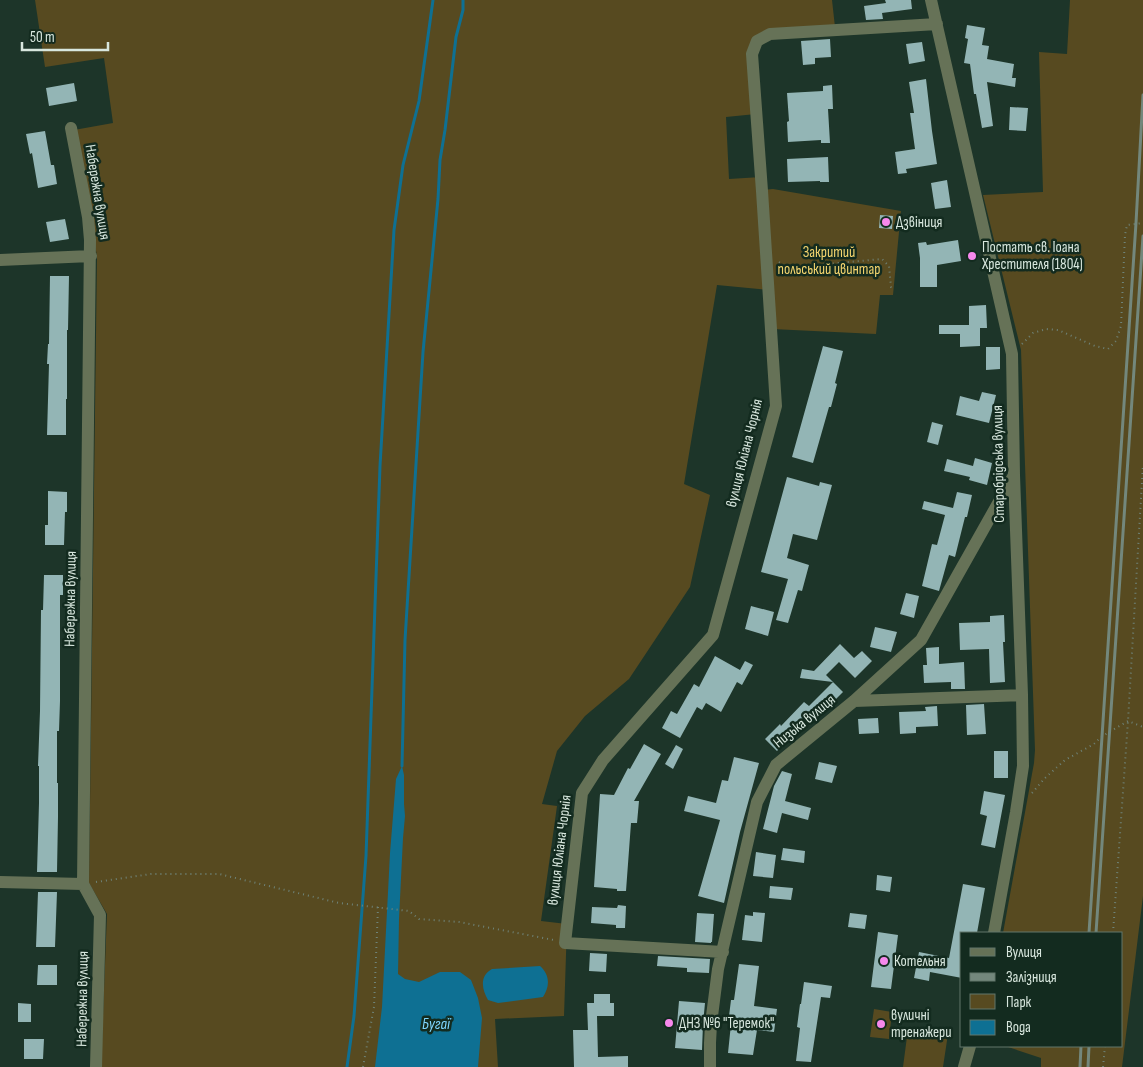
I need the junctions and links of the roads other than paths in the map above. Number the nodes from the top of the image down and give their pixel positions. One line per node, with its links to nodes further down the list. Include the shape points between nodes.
1 (931, 0): 2 (street, Старобрідська вулиця)
2 (937, 24): 6 (street, Старобрідська вулиця, via 1012,354); 12 (street, вулиця Юліана Чорнія, via 770,34 757,41 752,54 776,406 713,635 603,760 582,792 565,943)
3 (71, 128): 4 (street, Набережна вулиця, via 88,218)
4 (91, 256): 5 (street); 10 (street, Набережна вулиця)
5 (0, 260)
6 (1014, 475): 7 (street, Старобрідська вулиця); 8 (street, Низька вулиця, via 921,640)
7 (1022, 695): 8 (street); 11 (street, Старобрідська вулиця, via 1023,766)
8 (854, 701): 12 (street, Низька вулиця, via 776,765 757,802)
9 (0, 882): 10 (street)
10 (83, 884): 14 (street, Набережна вулиця, via 100,915)
11 (994, 932)
12 (723, 952): 15 (street, Низька вулиця, via 711,1024)
13 (970, 1047): 16 (street)
14 (96, 1067)
15 (710, 1067)
16 (964, 1067)

